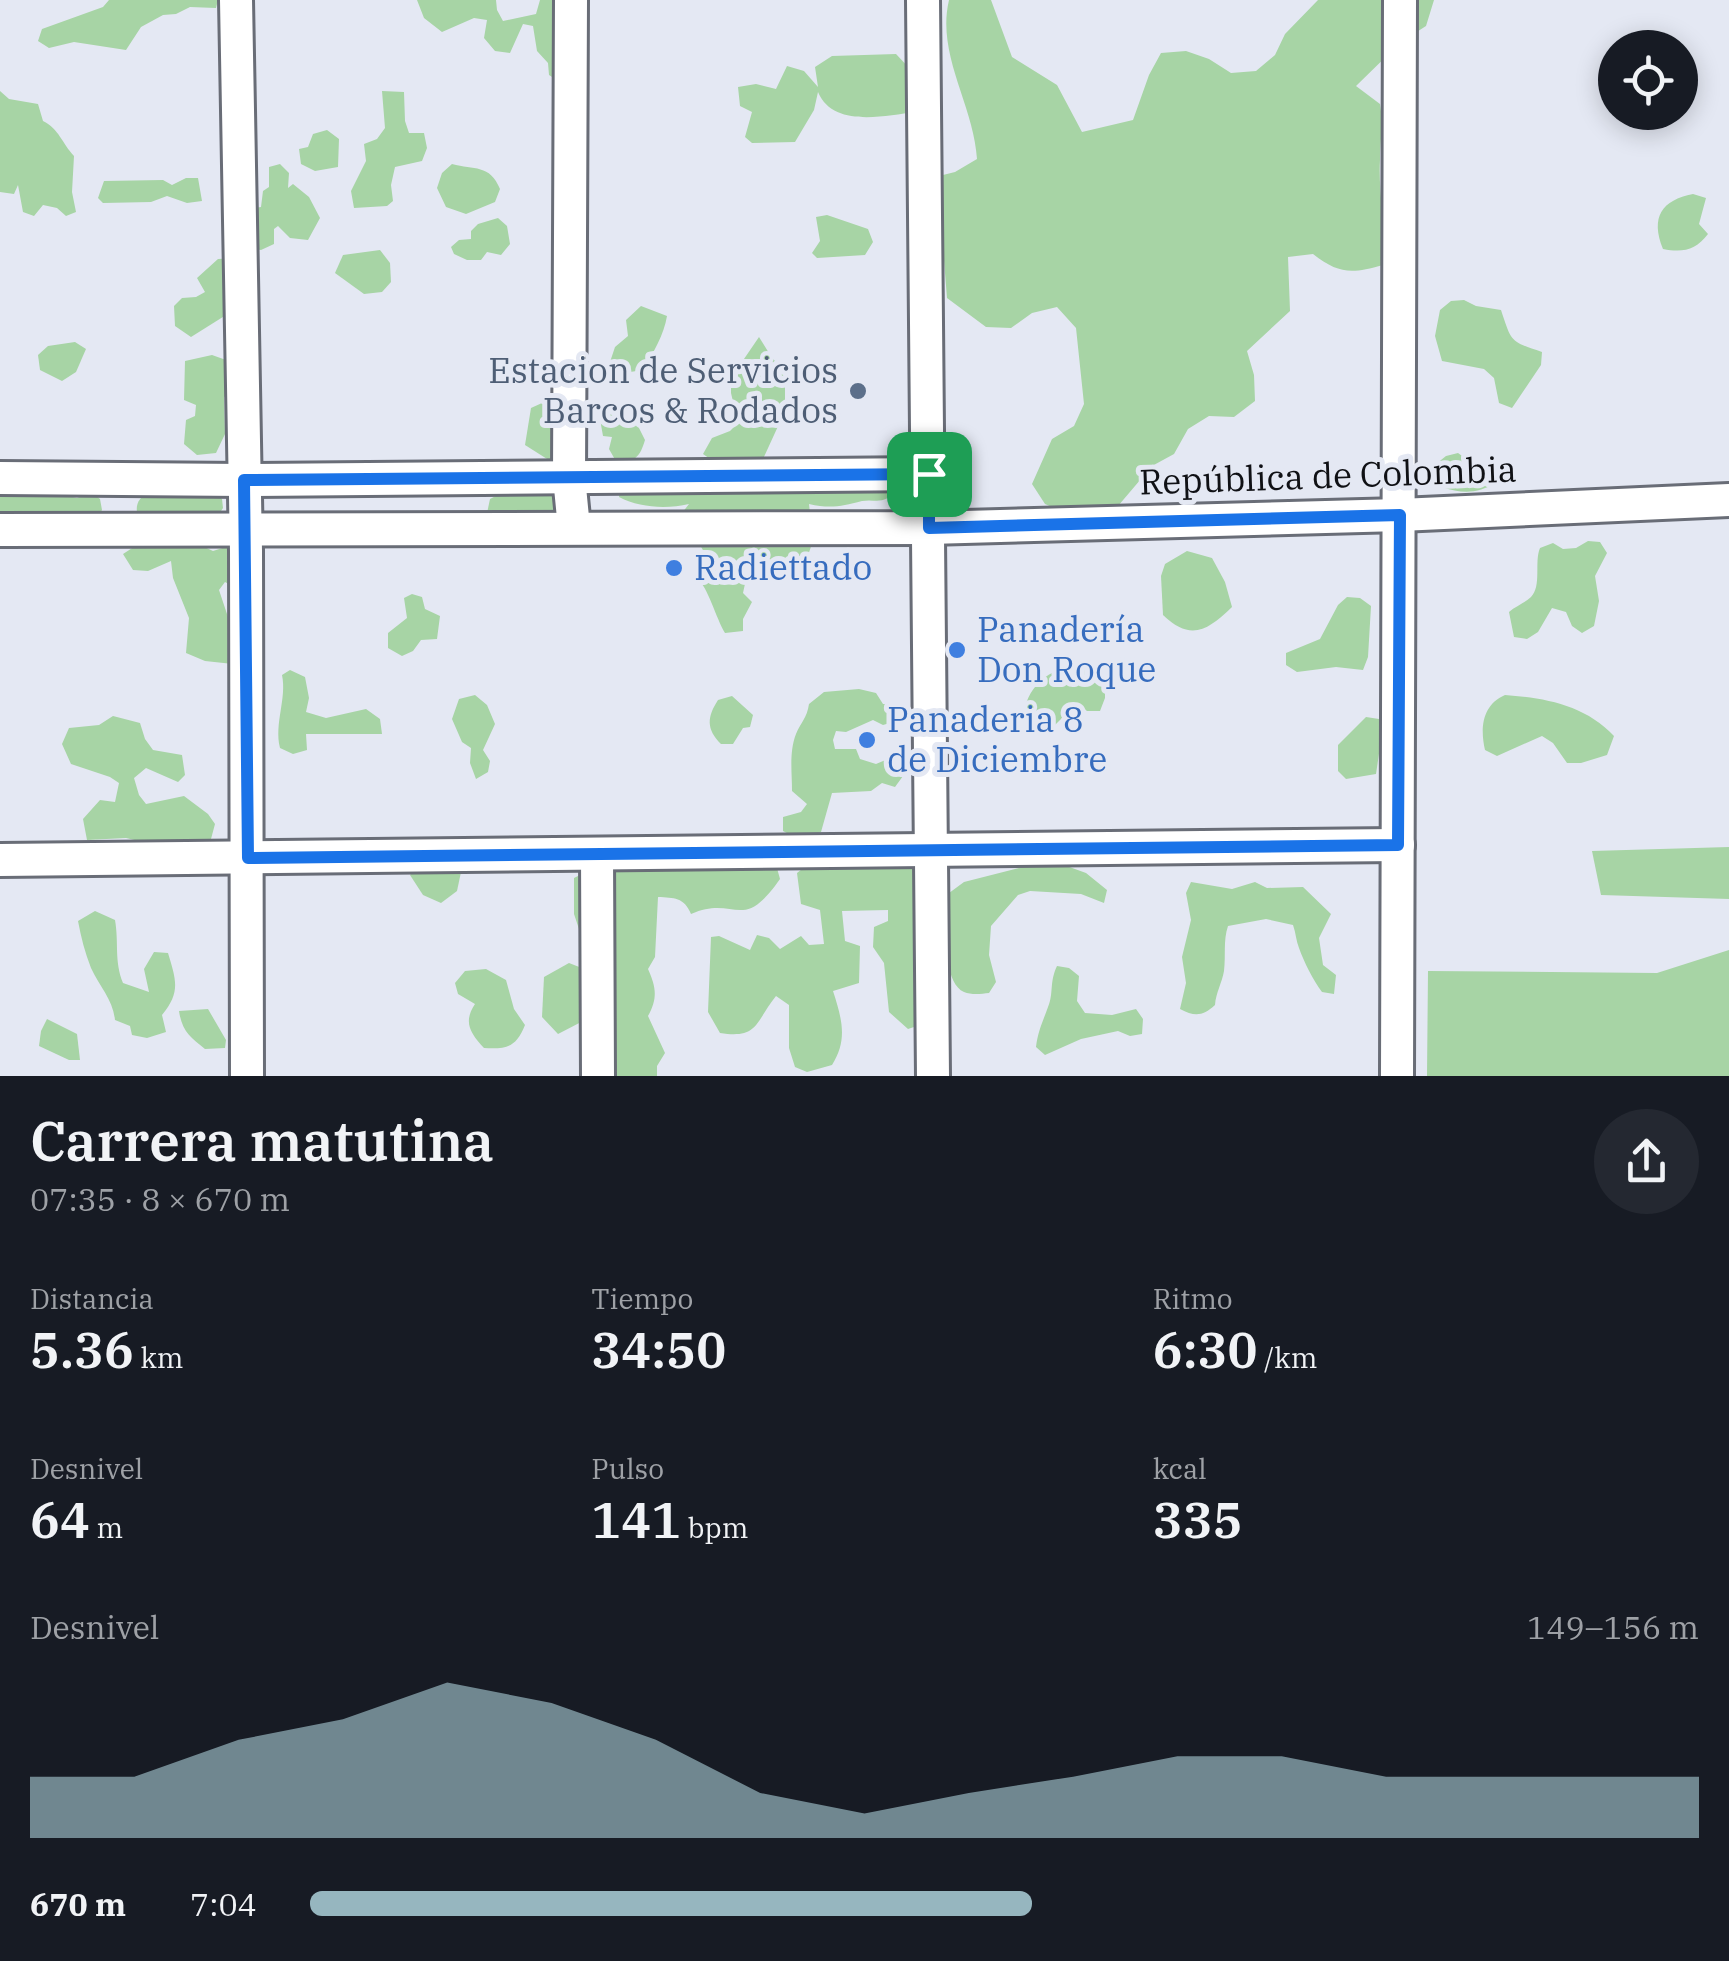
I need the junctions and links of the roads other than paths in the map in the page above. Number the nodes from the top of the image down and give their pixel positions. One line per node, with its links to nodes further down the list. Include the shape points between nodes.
1 (236, 0): 8 (street)
2 (571, 0): 6 (street)
3 (923, 0): 5 (street)
4 (1400, 0): 10 (street)
5 (929, 474): 6 (street); 12 (street)
6 (568, 477): 8 (street); 11 (street)
7 (0, 478): 8 (street)
8 (244, 480): 13 (street)
9 (1729, 500): 10 (street, República de Colombia)
10 (1400, 515): 12 (street, República de Colombia); 15 (street)
11 (574, 528): 12 (street, República de Colombia); 13 (street, República de Colombia)
12 (929, 528): 16 (street)
13 (246, 529): 14 (street, República de Colombia); 18 (street)
14 (0, 530)
15 (1398, 845): 16 (street); 23 (street)
16 (932, 851): 17 (street); 22 (street)
17 (598, 854): 18 (street); 21 (street)
18 (248, 858): 19 (street); 20 (street)
19 (0, 860)
20 (247, 1076)
21 (598, 1076)
22 (934, 1076)
23 (1397, 1076)

